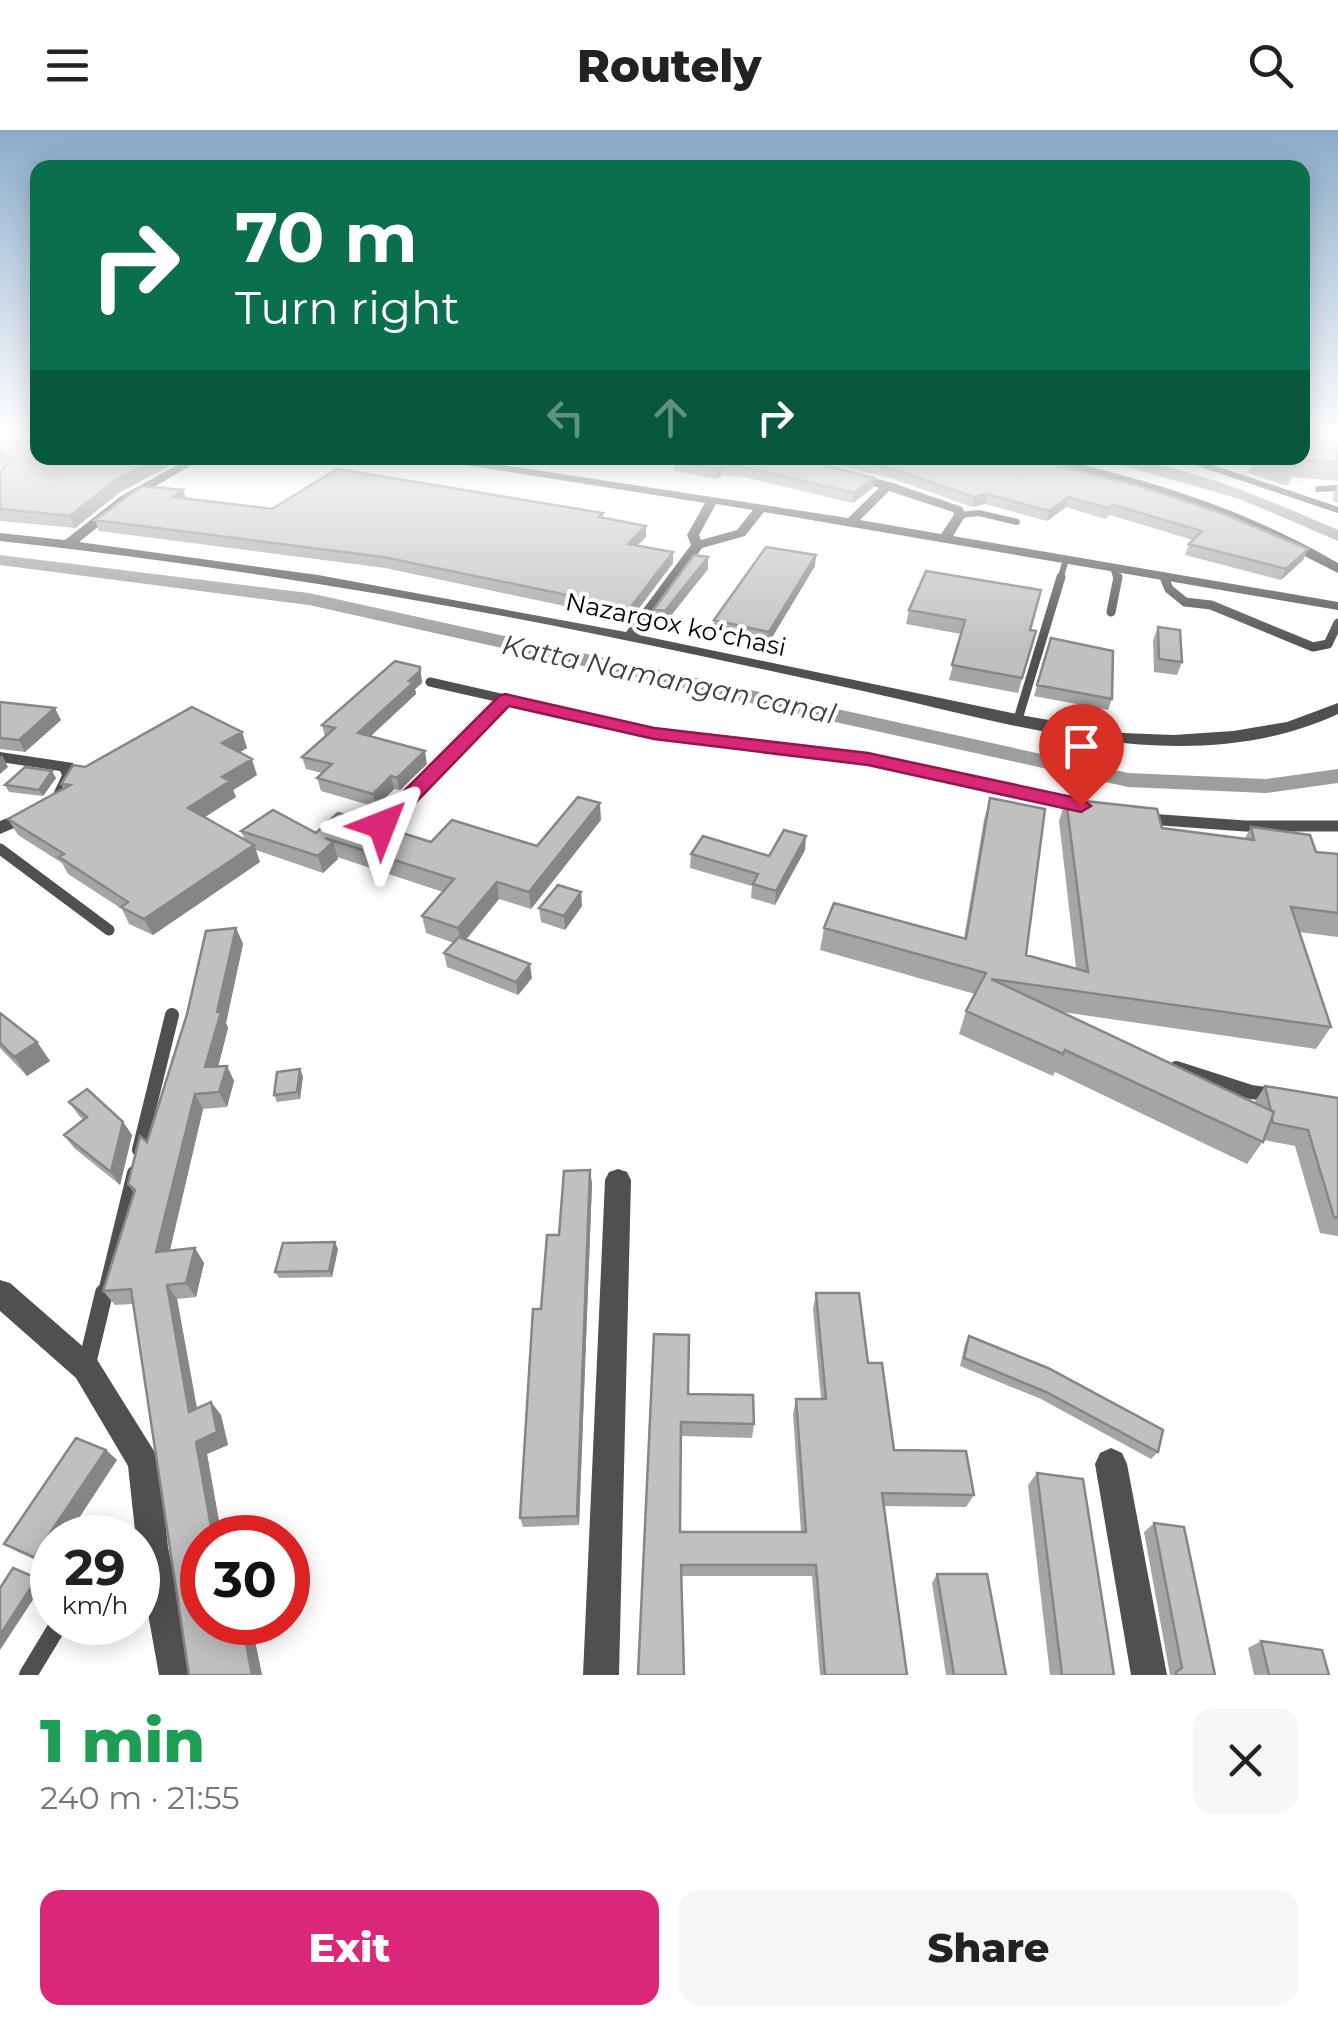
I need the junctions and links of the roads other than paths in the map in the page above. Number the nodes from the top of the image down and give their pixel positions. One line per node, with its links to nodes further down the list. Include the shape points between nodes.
1 (116, 506): 13 (street)
2 (709, 506): 14 (street, via 692,538)
3 (749, 506): 7 (street)
4 (867, 506): 9 (street)
5 (947, 506): 8 (street)
6 (1218, 506): 17 (street, via 1284,534)
7 (761, 508): 9 (street); 14 (street, via 741,534)
8 (960, 515): 10 (lane); 12 (street)
9 (851, 522): 12 (street)
10 (1018, 522)
11 (0, 537): 13 (street, Nazargox koʻchasi)
12 (944, 538): 15 (street)
13 (68, 544): 22 (street, Nazargox koʻchasi, via 316,578)
14 (696, 545): 22 (street)
15 (1066, 559): 16 (street); 26 (lane)
16 (1113, 567): 18 (street); 20 (lane, via 1118,577)
17 (1338, 568)
18 (1164, 576): 19 (street); 21 (lane, via 1184,602 1211,605 1313,647 1328,644)
19 (1338, 606)
20 (1111, 612)
21 (1338, 623)
22 (630, 637): 26 (street, Nazargox koʻchasi)
23 (430, 682): 24 (lane)
24 (505, 700): 28 (lane, via 670,736 868,759); 30 (street)
25 (1333, 714): 26 (street, Nazargox koʻchasi, via 1200,738 1126,738)
26 (1018, 719)
27 (0, 757): 32 (street, via 46,762 71,775 47,807)
28 (1100, 809)
29 (1138, 817): 31 (lane)
30 (382, 825)
31 (1338, 826)
32 (0, 828)
33 (0, 849): 34 (lane)
34 (108, 930)
35 (172, 1016): 40 (lane)
36 (1163, 1064): 37 (lane)
37 (1286, 1096)
38 (618, 1180): 47 (street)
39 (0, 1294): 40 (street)
40 (86, 1368): 42 (street, via 142,1462)
41 (1111, 1464): 48 (street)
42 (144, 1515)
43 (160, 1608): 46 (street)
44 (46, 1645): 45 (lane)
45 (28, 1675)
46 (177, 1675)
47 (601, 1675)
48 (1149, 1675)

